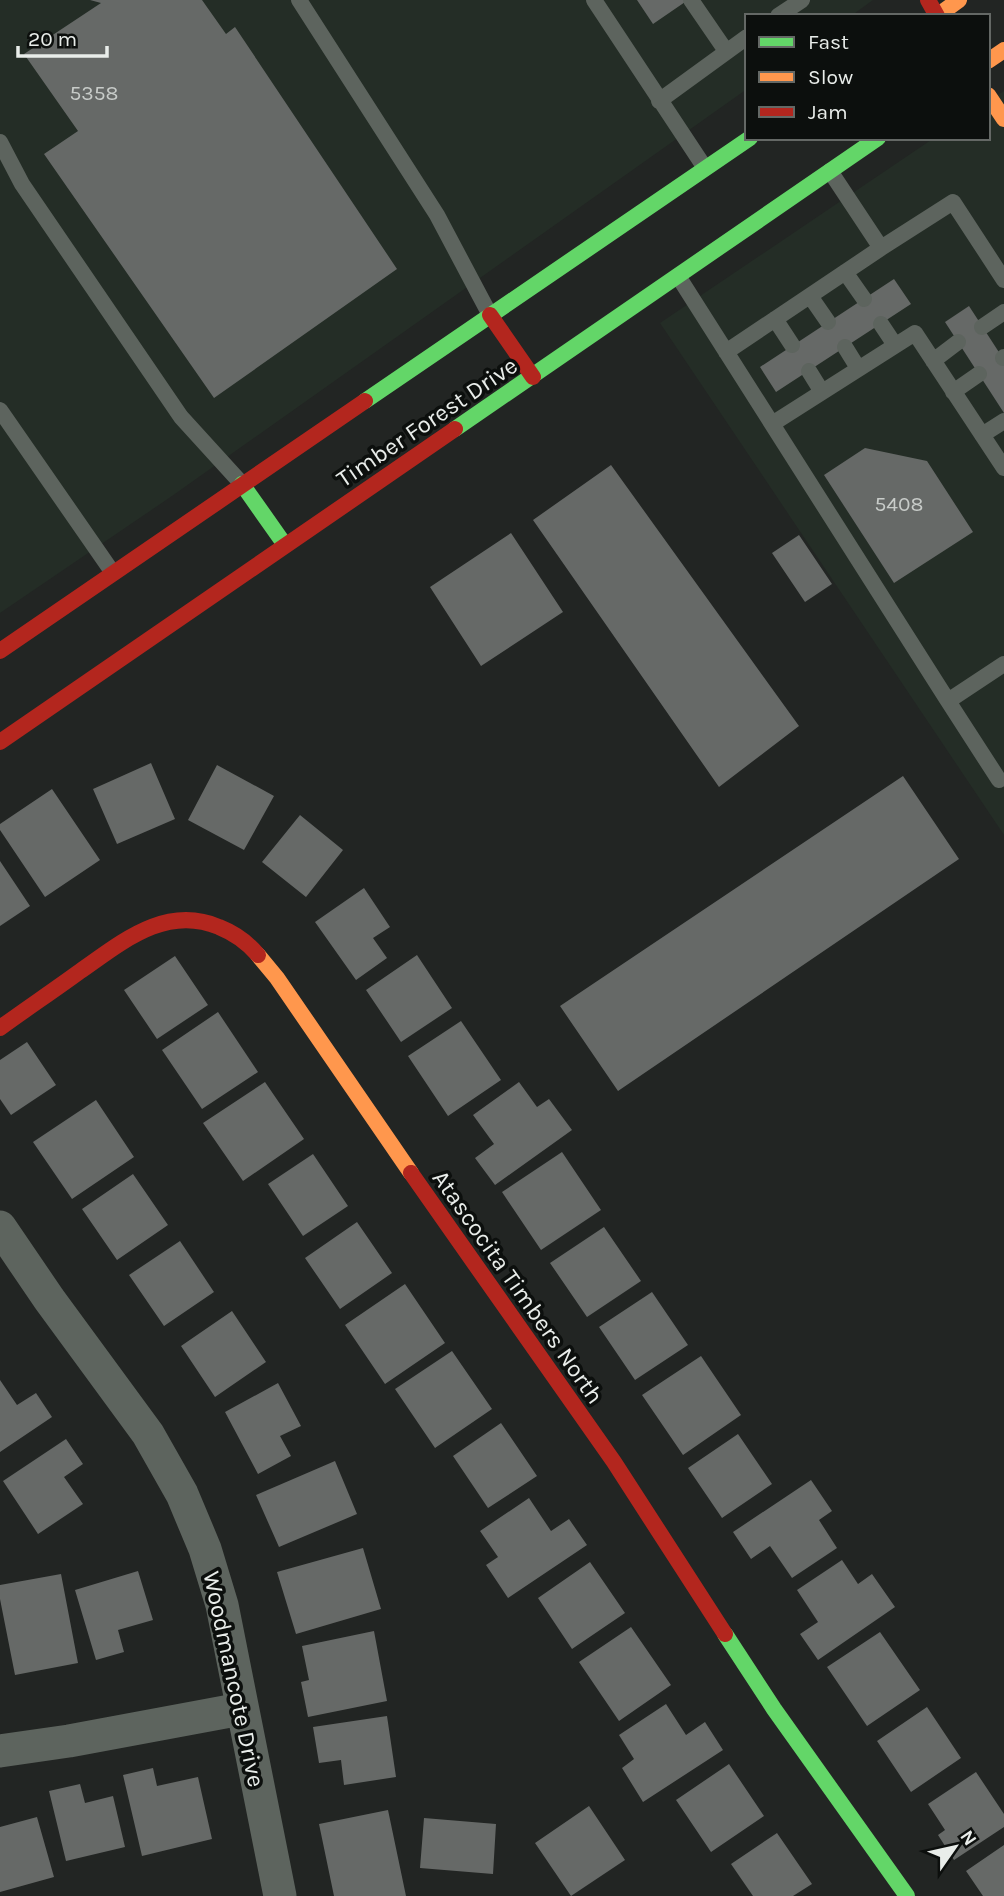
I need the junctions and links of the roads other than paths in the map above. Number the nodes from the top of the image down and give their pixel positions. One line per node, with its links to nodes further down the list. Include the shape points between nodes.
1 (299, 0): 25 (lane, via 437,215)
2 (594, 0): 11 (lane)
3 (691, 0): 9 (lane)
4 (802, 0): 6 (lane)
5 (960, 0): 7 (main road)
6 (781, 14)
7 (940, 14)
8 (745, 38): 9 (lane)
9 (726, 51): 11 (lane)
10 (990, 98): 12 (main road)
11 (659, 100): 16 (lane)
12 (1004, 119)
13 (747, 140): 16 (main road)
14 (875, 140): 17 (main road, Timber Forest Drive)
15 (0, 142): 47 (lane, via 22,184 181,417)
16 (705, 168): 25 (main road)
17 (830, 171): 18 (lane); 20 (main road, Timber Forest Drive)
18 (881, 248): 19 (lane); 21 (lane, via 953,202)
19 (845, 272): 22 (lane); 23 (lane)
20 (678, 276): 34 (lane); 39 (main road, Timber Forest Drive)
21 (1004, 280)
22 (810, 296): 26 (lane); 27 (lane)
23 (864, 299)
24 (1004, 312): 29 (lane)
25 (490, 314): 39 (main road); 47 (main road)
26 (775, 319): 31 (lane); 34 (lane)
27 (828, 322)
28 (881, 324): 32 (lane)
29 (982, 327)
30 (958, 342): 35 (lane)
31 (792, 345)
32 (895, 345): 35 (lane, via 915,333); 36 (lane)
33 (845, 347): 36 (lane)
34 (726, 352): 44 (lane)
35 (933, 360): 41 (lane)
36 (858, 369): 40 (lane)
37 (808, 371): 40 (lane)
38 (979, 374): 41 (lane)
39 (533, 377): 48 (main road, Timber Forest Drive)
40 (822, 392): 44 (lane)
41 (953, 392): 45 (lane)
42 (0, 410): 49 (lane)
43 (1004, 421): 45 (lane)
44 (772, 424): 52 (lane)
45 (982, 435): 46 (lane)
46 (1004, 468)
47 (243, 484): 48 (main road); 49 (main road)
48 (285, 545): 53 (main road, Timber Forest Drive)
49 (113, 573): 50 (main road)
50 (0, 651)
51 (1004, 664): 52 (lane)
52 (948, 701): 54 (lane)
53 (0, 741)
54 (999, 780)
55 (0, 1028): 60 (main road, Atascocita Timbers North, via 150,926 178,919 205,921 231,932 254,951 614,1462 774,1709)
56 (0, 1227): 57 (street, Woodmancote Drive, via 148,1434 182,1494 222,1605)
57 (241, 1709): 58 (street); 59 (street, Woodmancote Drive)
58 (0, 1751)
59 (280, 1896)
60 (907, 1896)

